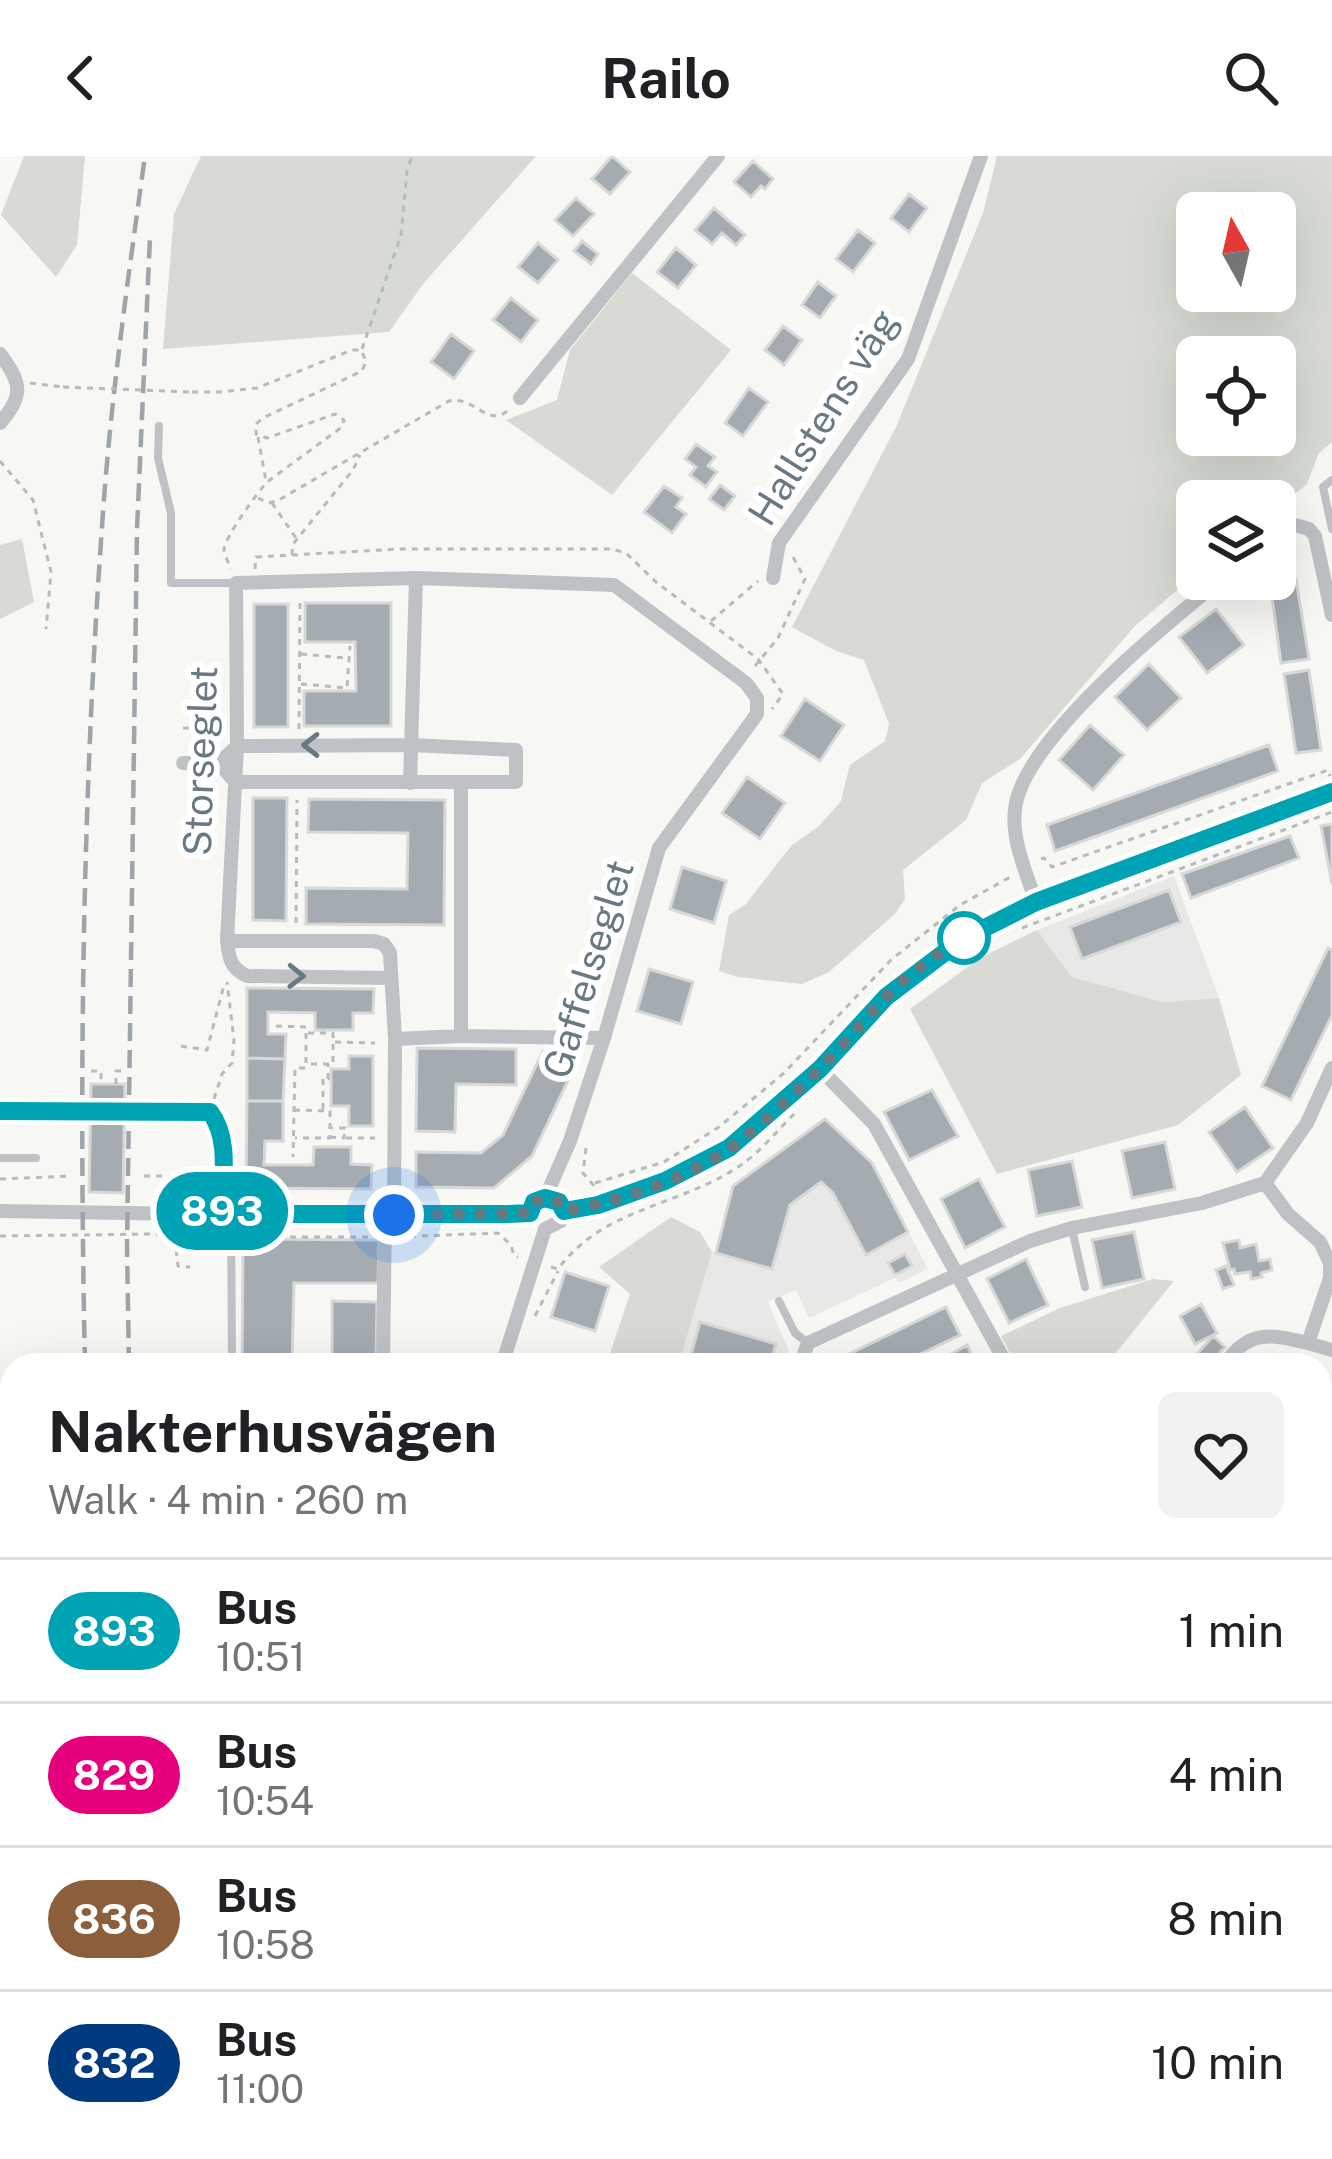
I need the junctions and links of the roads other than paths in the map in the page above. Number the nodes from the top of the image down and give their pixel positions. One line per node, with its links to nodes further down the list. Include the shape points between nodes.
1 (718, 156): 4 (street)
2 (982, 156): 12 (street, Hallstens väg, via 908,358 779,543)
3 (0, 354): 5 (street, via 16,382 14,406)
4 (520, 398)
5 (0, 423)
6 (159, 426): 13 (lane, via 171,583)
7 (1332, 480): 9 (lane, via 1324,487)
8 (1296, 526): 10 (street)
9 (1332, 532): 10 (lane)
10 (1316, 542): 15 (street)
11 (416, 578): 13 (street); 16 (street); 28 (street, Gaffelseglet, via 614,585 757,698 757,714 659,848)
12 (773, 578)
13 (236, 583): 17 (street, Storseglet)
14 (1197, 600): 24 (street, via 1135,651 1024,781 1014,824)
15 (1332, 615)
16 (412, 745): 17 (street, one-way to 17); 21 (street); 22 (street, via 516,750 515,782)
17 (236, 746): 19 (street); 20 (street, Storseglet)
18 (183, 763): 19 (street)
19 (219, 764): 20 (street)
20 (235, 782): 21 (street); 25 (street, Storseglet)
21 (410, 782): 22 (street)
22 (461, 782): 27 (street)
23 (1332, 792): 24 (street)
24 (1036, 902): 31 (street, via 924,965)
25 (227, 940): 26 (street, one-way to 26, via 230,962 247,976); 26 (street, via 374,941 390,953)
26 (390, 978): 29 (street)
27 (461, 1036): 28 (street); 29 (street)
28 (604, 1038): 36 (street, Gaffelseglet)
29 (394, 1039): 41 (street)
30 (1332, 1068): 35 (street, via 1307,1123)
31 (820, 1069): 38 (street, via 698,1166); 44 (street, via 874,1124)
32 (0, 1111): 40 (lane, via 210,1112 223,1142)
33 (0, 1158): 34 (lane)
34 (36, 1158)
35 (1265, 1183): 42 (street); 47 (street, via 1330,1263)
36 (545, 1198): 38 (street); 39 (street)
37 (0, 1211): 40 (street)
38 (564, 1211): 43 (street)
39 (530, 1213): 41 (street); 43 (street)
40 (226, 1214): 41 (street); 50 (lane)
41 (389, 1215): 51 (street)
42 (1072, 1228): 44 (street); 45 (lane)
43 (545, 1229): 52 (street)
44 (960, 1275): 48 (street); 54 (street)
45 (1085, 1287)
46 (779, 1301): 48 (lane)
47 (1308, 1342): 49 (street); 55 (street, via 1263,1335)
48 (808, 1343): 53 (street)
49 (1332, 1350)
50 (232, 1353)
51 (383, 1353)
52 (506, 1353)
53 (804, 1353)
54 (1001, 1353)
55 (1232, 1353)

